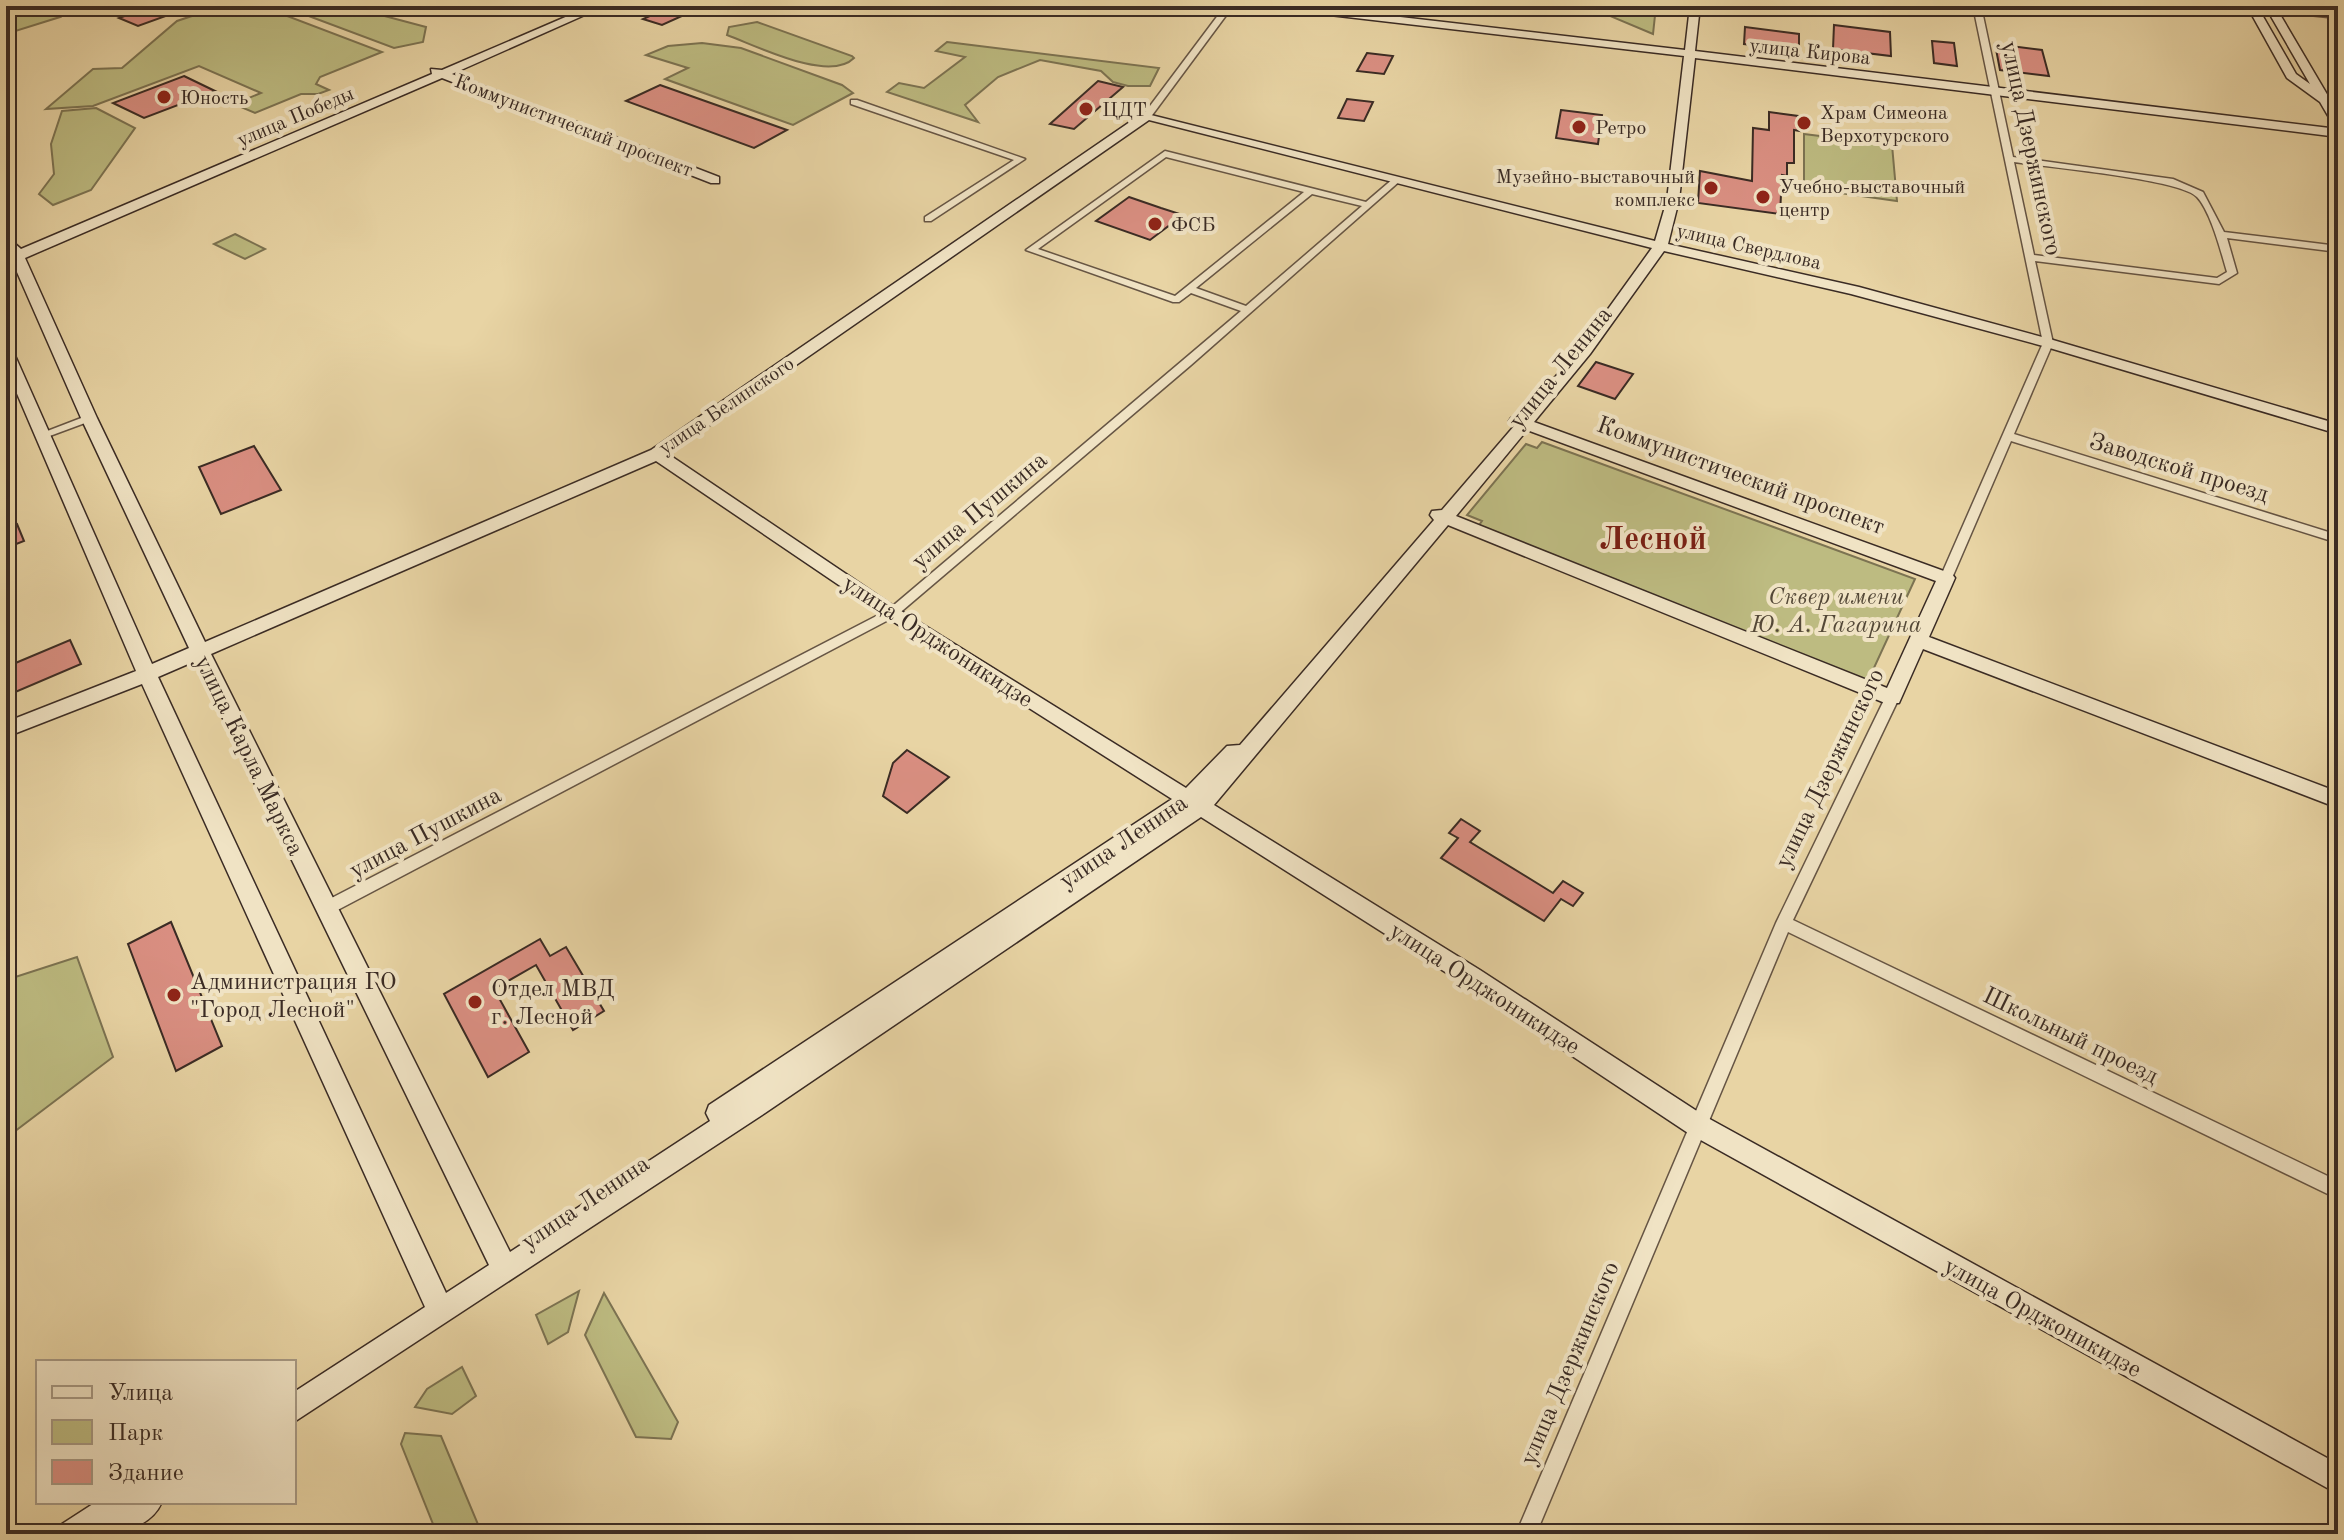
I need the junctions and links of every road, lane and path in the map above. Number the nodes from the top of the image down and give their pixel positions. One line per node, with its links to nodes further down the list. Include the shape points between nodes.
1 (583, 6): 12 (street, улица Победы)
2 (600, 6): 12 (street, улица Победы)
3 (1229, 6): 16 (street, улица Белинского)
4 (1278, 6): 11 (street, улица Кирова)
5 (1692, 6): 11 (street, улица Ленина)
6 (1977, 6): 13 (street, улица Дзержинского)
7 (2237, 6): 8 (street)
8 (2253, 7): 9 (street); 14 (street, via 2291,76)
9 (2271, 8): 10 (street); 14 (street)
10 (2338, 16)
11 (1686, 55): 13 (street, улица Кирова); 26 (street, улица Ленина)
12 (437, 72): 20 (street, Коммунистический проспект); 28 (street, улица Победы)
13 (1993, 89): 18 (street, улица Кирова); 19 (street, улица Дзержинского)
14 (2327, 101): 17 (street)
15 (854, 102): 24 (street, via 1021,159)
16 (1147, 116): 21 (street, улица Свердлова); 39 (street, улица Белинского)
17 (2338, 123)
18 (2338, 133)
19 (2008, 159): 25 (street, via 2170,181 2200,194); 29 (street, улица Дзержинского)
20 (715, 180)
21 (1397, 180): 23 (street, улица Пушкина); 26 (street, улица Свердлова)
22 (1310, 191): 23 (street); 30 (street); 30 (street, via 1165,154 1031,250 1176,300)
23 (1368, 205): 31 (street, улица Пушкина)
24 (928, 219)
25 (2221, 234): 27 (street); 29 (street, via 2232,273 2219,281)
26 (1657, 246): 32 (street, улица Свердлова, via 1854,290); 35 (street, улица Ленина, via 1582,350)
27 (2338, 249)
28 (11, 253): 34 (street, улица Карла Маркса)
29 (2029, 257): 32 (street, улица Дзержинского)
30 (1189, 289): 31 (street)
31 (1248, 310): 43 (street, улица Пушкина)
32 (2048, 343): 36 (street, улица Свердлова); 38 (street, улица Дзержинского)
33 (6, 351): 37 (street)
34 (89, 418): 37 (street); 45 (street, улица Карла Маркса)
35 (1521, 422): 40 (street, улица Ленина); 42 (street, Коммунистический проспект)
36 (2338, 429)
37 (43, 435): 46 (street)
38 (2008, 436): 41 (street, Заводской проезд); 42 (street, улица Дзержинского)
39 (657, 454): 43 (street, улица Орджоникидзе); 45 (street, улица Белинского)
40 (1442, 517): 47 (street); 50 (street, улица Ленина)
41 (2338, 539)
42 (1946, 578): 44 (street, улица Дзержинского)
43 (892, 613): 50 (street, улица Орджоникидзе); 51 (street, улица Пушкина)
44 (1919, 640): 47 (street, улица Дзержинского); 49 (street)
45 (200, 651): 46 (street, улица Белинского); 51 (street, улица Карла Маркса)
46 (147, 674): 48 (street, улица Белинского); 56 (street)
47 (1892, 698): 52 (street, улица Дзержинского)
48 (6, 730)
49 (2338, 800)
50 (1193, 804): 53 (street, улица Орджоникидзе); 55 (street, улица Ленина)
51 (325, 909): 55 (street, улица Карла Маркса)
52 (1784, 923): 53 (street, улица Дзержинского); 54 (street, Школьный проезд)
53 (1697, 1125): 59 (street, улица Орджоникидзе); 64 (street, улица Дзержинского)
54 (2338, 1190)
55 (502, 1265): 56 (street, улица Ленина)
56 (438, 1307): 57 (street, улица Ленина); 58 (street)
57 (296, 1392)
58 (296, 1407)
59 (2338, 1480)
60 (120, 1504): 62 (street)
61 (144, 1504): 63 (street)
62 (72, 1534)
63 (97, 1534)
64 (1526, 1534)

